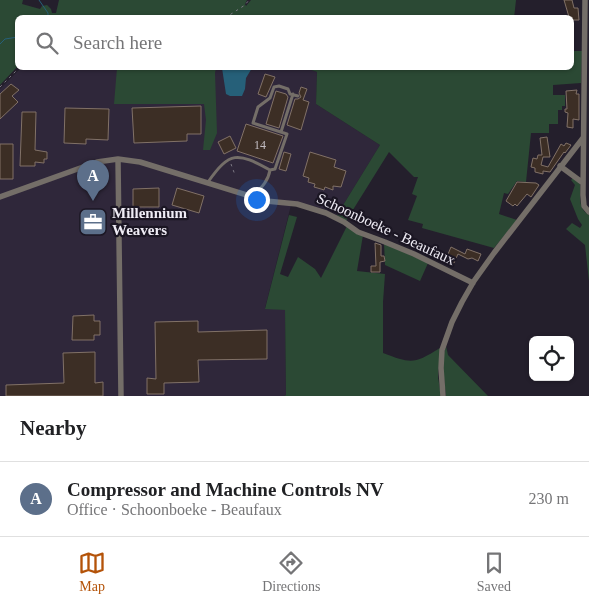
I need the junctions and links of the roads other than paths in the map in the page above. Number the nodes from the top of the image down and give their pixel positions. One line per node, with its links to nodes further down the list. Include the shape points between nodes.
1 (585, 0): 5 (street)
2 (293, 94): 3 (lane); 4 (lane); 4 (lane, via 288,89 274,87 270,98 258,107 255,115 253,123)
3 (298, 96)
4 (281, 132): 8 (lane, via 286,134 276,169)
5 (583, 138): 7 (street); 10 (street)
6 (118, 160): 9 (street, Schoonboeke - Beaufaux, via 140,162); 12 (street, Schoonboeke - Beaufaux, via 83,166); 15 (street)
7 (560, 166): 10 (street); 14 (street)
8 (270, 170): 9 (lane, via 242,157 233,157); 11 (lane, via 269,177)
9 (208, 182): 11 (street, Schoonboeke - Beaufaux)
10 (583, 183): 13 (street, via 584,206)
11 (253, 196): 14 (street, Schoonboeke - Beaufaux, via 329,214 358,232 414,254)
12 (0, 197)
13 (589, 212)
14 (473, 283): 16 (street, via 452,322 442,350)
15 (121, 396)
16 (443, 396)

